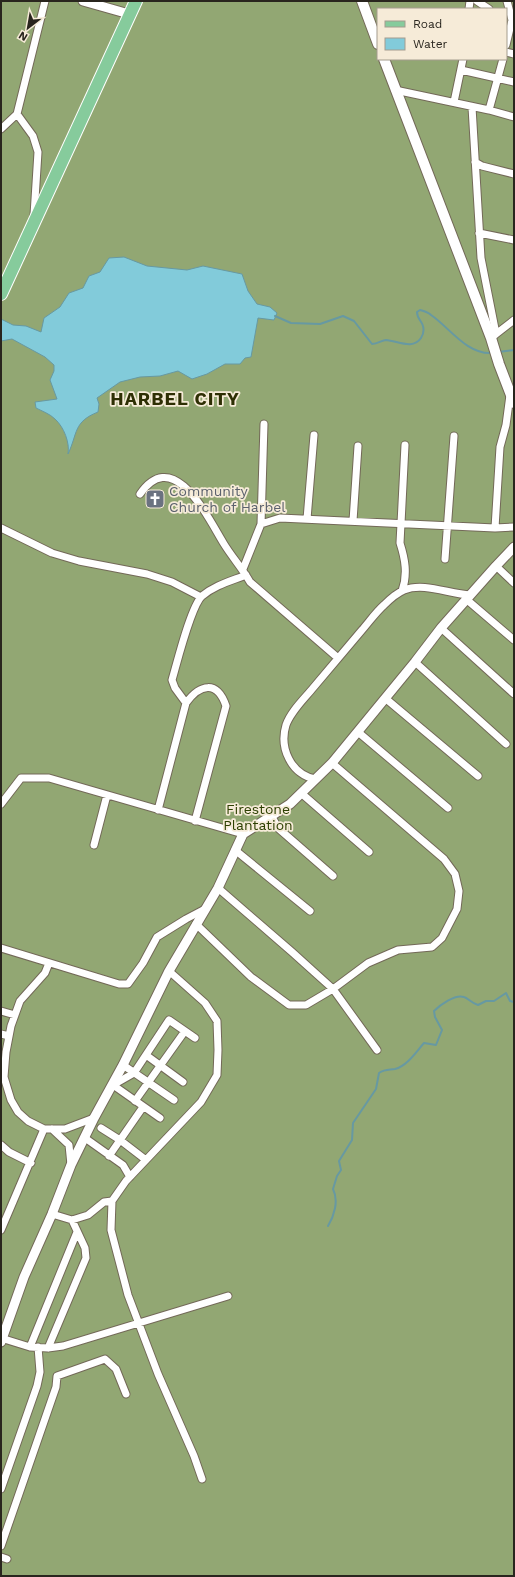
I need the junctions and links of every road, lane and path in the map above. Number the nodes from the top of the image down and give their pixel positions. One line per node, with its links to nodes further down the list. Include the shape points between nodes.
1 (45, 1): 20 (street)
2 (87, 1): 6 (street)
3 (136, 1): 6 (main road)
4 (362, 1): 9 (main road)
5 (507, 1): 7 (street)
6 (129, 14): 25 (main road)
7 (511, 19): 8 (street)
8 (507, 40)
9 (377, 41)
10 (384, 60): 16 (main road)
11 (463, 60): 13 (street)
12 (503, 60): 14 (street)
13 (461, 70): 14 (street); 17 (street)
14 (498, 78): 15 (street); 19 (street)
15 (514, 82)
16 (395, 90): 17 (street); 30 (main road)
17 (454, 102): 18 (street)
18 (472, 107): 19 (street); 23 (street)
19 (490, 110): 21 (street)
20 (17, 114): 22 (street); 25 (street, via 33,136 38,152)
21 (514, 117)
22 (1, 129)
23 (475, 162): 24 (street); 26 (street)
24 (514, 174)
25 (34, 224): 28 (main road)
26 (479, 233): 27 (street); 30 (street)
27 (514, 240)
28 (1, 294)
29 (514, 320): 30 (street)
30 (493, 337): 31 (main road, via 499,364)
31 (513, 398): 45 (street, via 500,446)
32 (264, 424): 41 (street)
33 (314, 435): 38 (street)
34 (454, 436): 42 (street)
35 (405, 445): 40 (street)
36 (358, 446): 39 (street)
37 (140, 494): 49 (street, via 155,479 174,480 185,486 233,559)
38 (306, 519): 39 (street); 41 (street, via 280,518)
39 (353, 521): 40 (street)
40 (400, 523): 42 (street); 51 (street, via 400,543 406,580)
41 (261, 524): 49 (street)
42 (448, 525): 45 (street); 47 (street)
43 (514, 527): 45 (street)
44 (1, 528): 52 (street, via 52,553 147,574 172,582)
45 (495, 528)
46 (514, 547): 48 (street)
47 (445, 559)
48 (496, 566): 50 (street); 53 (street)
49 (245, 572): 52 (street, via 214,587); 56 (street, via 250,582)
50 (514, 583)
51 (402, 591): 53 (street, via 426,588); 56 (street, via 384,605)
52 (201, 597): 60 (street, via 192,615 172,680)
53 (468, 597): 54 (street); 55 (street)
54 (441, 628): 57 (street); 58 (street)
55 (514, 640)
56 (338, 658): 65 (street, via 286,724 286,751 293,767 305,777)
57 (415, 662): 59 (street); 62 (street)
58 (514, 694)
59 (385, 698): 61 (street); 64 (street)
60 (186, 703): 70 (street); 72 (street, via 193,693 208,687 217,690 226,706)
61 (358, 732): 63 (street); 69 (street)
62 (506, 744)
63 (332, 763): 65 (street); 85 (street, via 444,859 455,874 459,891 457,909 442,938 432,947 398,950 368,962)
64 (478, 776)
65 (316, 779): 66 (street)
66 (301, 793): 71 (street); 76 (street)
67 (107, 795): 68 (street, via 49,778 21,778); 70 (street); 74 (street)
68 (1, 804)
69 (448, 808)
70 (158, 810): 72 (street)
71 (272, 817): 73 (street); 77 (street, via 278,828)
72 (195, 821): 73 (street)
73 (243, 834): 75 (street)
74 (94, 845)
75 (235, 850): 78 (street); 80 (street)
76 (369, 852)
77 (333, 876)
78 (218, 888): 79 (street); 85 (street)
79 (205, 909): 81 (street); 83 (street, via 158,937 128,984 119,984)
80 (310, 911)
81 (196, 924): 84 (street); 85 (street, via 252,977 290,1006 306,1005)
82 (1, 948): 83 (street)
83 (49, 963): 87 (street, via 46,973 20,1001)
84 (169, 971): 94 (street); 111 (street, via 205,1003 217,1021 217,1075 201,1102)
85 (333, 989): 92 (street)
86 (1, 1012): 87 (street)
87 (15, 1015): 90 (street)
88 (185, 1031): 91 (street); 93 (street, via 169,1020); 95 (street)
89 (1, 1034): 90 (street)
90 (9, 1036): 106 (street, via 4,1077 11,1100 18,1112 28,1121)
91 (195, 1038)
92 (377, 1050)
93 (146, 1055): 95 (street); 96 (street)
94 (123, 1065): 96 (street); 99 (street)
95 (161, 1066): 97 (street); 98 (street)
96 (134, 1073): 98 (street); 99 (street)
97 (183, 1082)
98 (149, 1083): 100 (street); 101 (street)
99 (113, 1085): 101 (street); 103 (street)
100 (174, 1100)
101 (135, 1101): 102 (street)
102 (143, 1107): 104 (street); 108 (street)
103 (94, 1118): 106 (street, via 66,1129); 107 (street)
104 (160, 1118)
105 (101, 1128): 108 (street)
106 (48, 1129): 112 (street); 113 (street, via 69,1145)
107 (85, 1138): 110 (street); 113 (street)
108 (120, 1140): 110 (street); 111 (street)
109 (1, 1145): 112 (street)
110 (109, 1156): 114 (street, via 123,1165)
111 (146, 1160): 114 (street)
112 (30, 1163): 118 (street)
113 (71, 1165): 116 (street)
114 (130, 1177): 115 (street)
115 (112, 1200): 117 (street, via 104,1202 88,1215); 121 (street, via 111,1230 128,1295)
116 (52, 1214): 117 (street); 122 (street, via 24,1277)
117 (72, 1220): 119 (street)
118 (1, 1230)
119 (77, 1232): 123 (street); 124 (street, via 85,1248 86,1258)
120 (228, 1296): 121 (street)
121 (139, 1322): 124 (street, via 63,1346); 126 (street)
122 (1, 1339): 123 (street)
123 (34, 1347): 124 (street); 127 (street, via 40,1372 37,1386)
124 (48, 1348)
125 (126, 1394): 128 (street, via 116,1368 105,1359 57,1376 56,1387)
126 (202, 1479)
127 (1, 1489)
128 (1, 1546)

